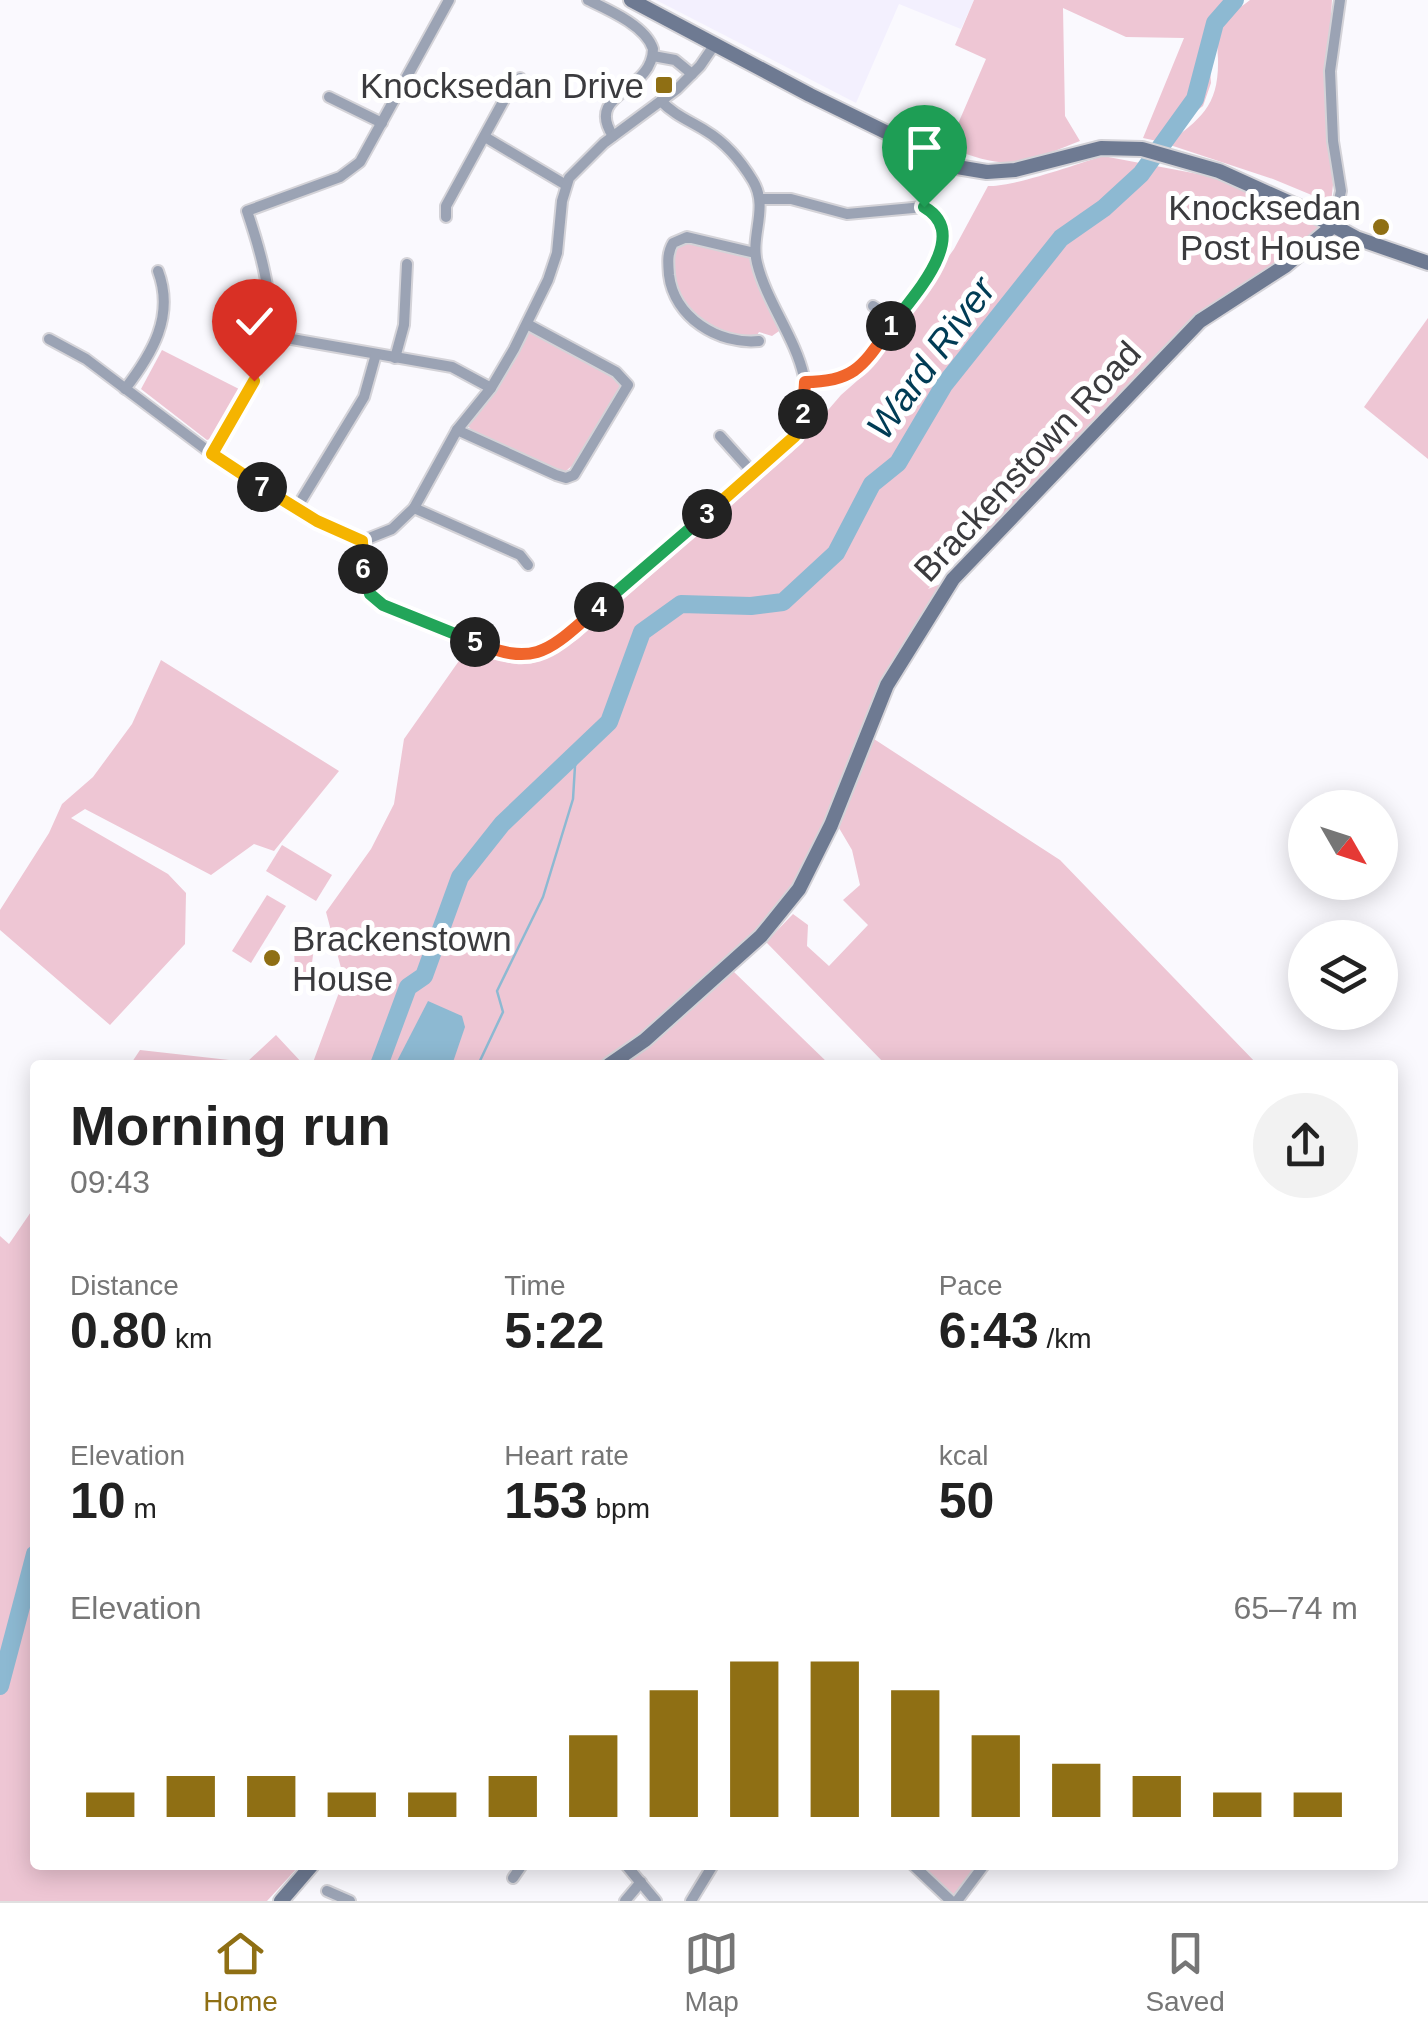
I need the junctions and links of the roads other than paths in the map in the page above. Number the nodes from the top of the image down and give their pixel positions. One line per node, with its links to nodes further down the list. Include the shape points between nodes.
1 (449, 0): 11 (street)
2 (588, 0): 6 (street, via 646,36)
3 (631, 0): 5 (street)
4 (1340, 0): 17 (street, via 1330,72 1341,191)
5 (715, 44): 7 (street); 17 (street, via 957,167 1015,170 1101,148 1142,148 1268,192)
6 (653, 56): 7 (street, via 675,60); 12 (street, via 642,78 605,111)
7 (692, 74): 10 (street)
8 (520, 78): 13 (street)
9 (329, 97): 11 (street)
10 (662, 102): 12 (street); 15 (street, via 731,150)
11 (382, 124): 25 (street, via 360,162 340,178 247,211 268,277)
12 (613, 136): 14 (street)
13 (485, 137): 14 (street); 16 (street, via 446,206)
14 (566, 185): 24 (street, via 556,254)
15 (761, 198): 18 (street); 23 (street, via 791,198 847,214 918,207 934,214 943,236 941,254)
16 (446, 218)
17 (1333, 226): 19 (street); 41 (street, Brackenstown Road, via 1200,320 953,579 887,685 831,825 792,900 761,936)
18 (755, 253): 27 (street, via 686,237 673,243 668,256 674,296 692,319 728,337); 30 (street)
19 (1428, 263)
20 (406, 264): 29 (street, via 404,325)
21 (158, 271): 32 (street, via 162,326)
22 (873, 306): 23 (street)
23 (894, 321): 30 (street, via 853,374)
24 (527, 324): 31 (street); 33 (street, via 616,372 628,386 574,475 556,475)
25 (270, 335): 28 (street); 35 (street, via 254,381)
26 (49, 339): 32 (street)
27 (759, 341)
28 (376, 354): 29 (street); 38 (street, via 367,391)
29 (395, 358): 31 (street, via 452,368)
30 (805, 382): 36 (street, via 795,436)
31 (490, 388): 33 (street)
32 (126, 389): 35 (street)
33 (457, 430): 37 (street)
34 (720, 436): 36 (street)
35 (212, 454): 38 (street)
36 (754, 474): 39 (street, via 567,634 530,655 497,651 376,601 364,572)
37 (414, 508): 39 (street, via 392,529); 40 (street)
38 (296, 509): 39 (street)
39 (362, 541)
40 (528, 564)
41 (616, 1060)
42 (308, 1870): 51 (street)
43 (519, 1870): 48 (street)
44 (630, 1870): 49 (street)
45 (710, 1870): 55 (street)
46 (919, 1870): 56 (street)
47 (980, 1870): 56 (street)
48 (513, 1878)
49 (640, 1882): 53 (street); 54 (street)
50 (328, 1891): 52 (street)
51 (281, 1901)
52 (350, 1901)
53 (625, 1901)
54 (656, 1901)
55 (691, 1901)
56 (954, 1901)

